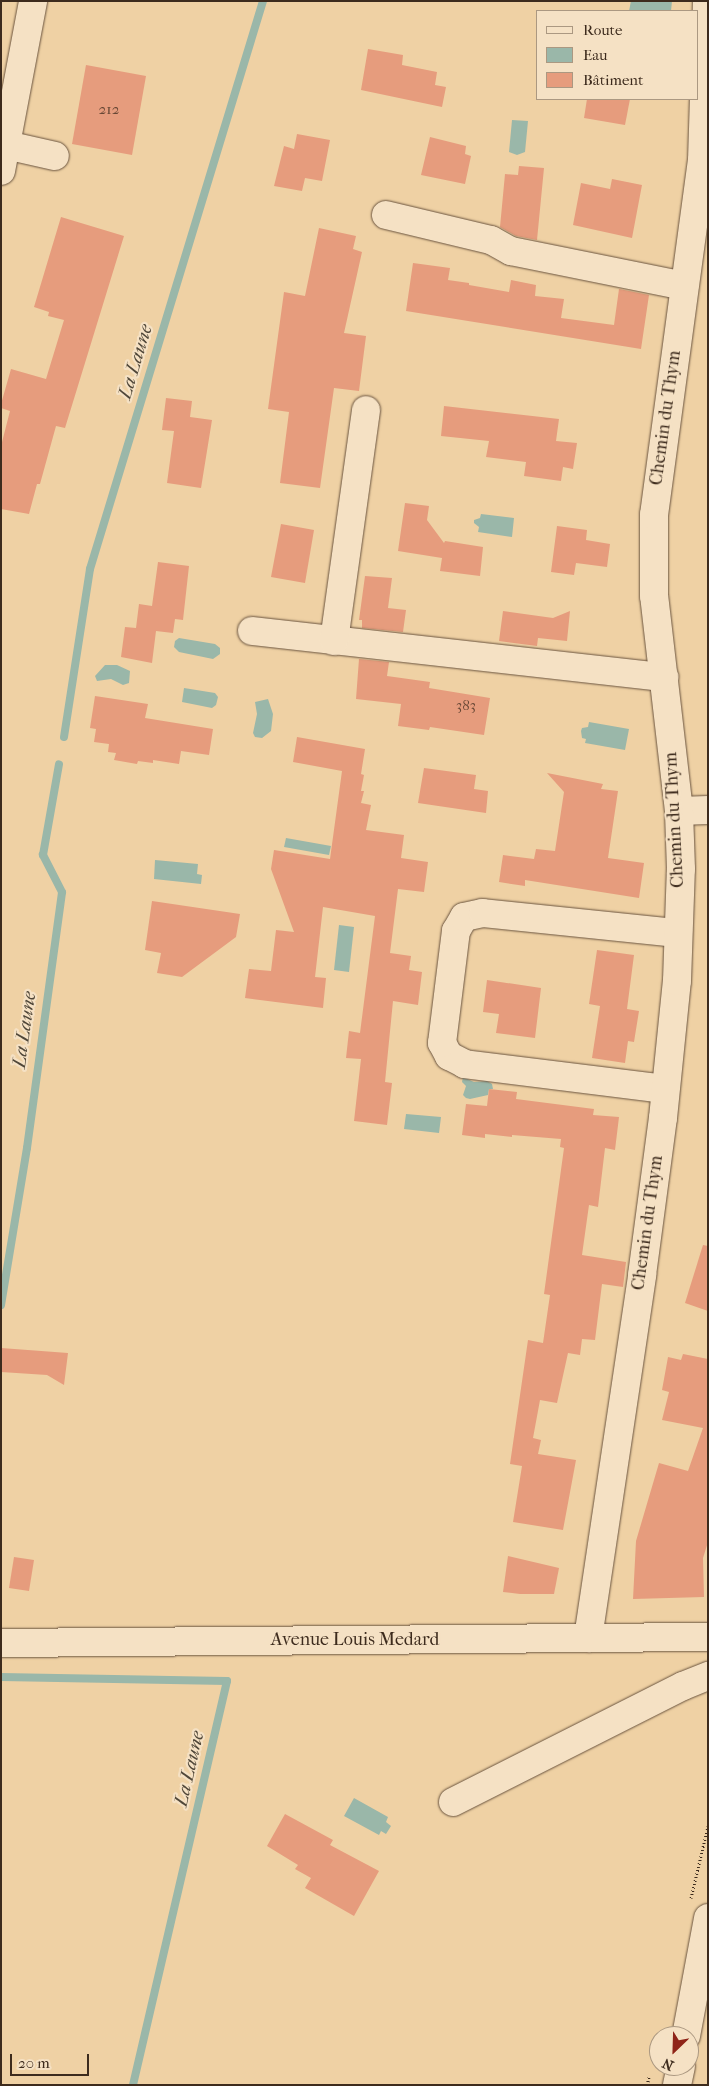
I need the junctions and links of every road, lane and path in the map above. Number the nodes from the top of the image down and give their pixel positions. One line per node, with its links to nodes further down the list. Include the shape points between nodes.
1 (33, 1): 4 (street)
2 (707, 1): 6 (street, Chemin du Thym, via 702,161)
3 (55, 156): 4 (street)
4 (4, 158)
5 (394, 225): 6 (street, via 497,255 511,251)
6 (685, 286): 10 (street, Chemin du Thym, via 654,515 654,596)
7 (366, 410): 9 (street)
8 (252, 631): 9 (street)
9 (334, 641): 10 (street)
10 (664, 677): 12 (street, Chemin du Thym)
11 (708, 810): 12 (street)
12 (679, 811): 13 (street, Chemin du Thym)
13 (678, 933): 14 (street, Chemin du Thym, via 677,981); 14 (street, via 483,913 464,917 456,931 442,1043 449,1056 465,1064)
14 (665, 1089): 16 (street, Chemin du Thym, via 643,1266)
15 (708, 1637): 16 (street, Avenue Louis Medard)
16 (588, 1638): 17 (street, Avenue Louis Medard)
17 (1, 1643)
18 (708, 1676): 19 (street, via 674,1690)
19 (453, 1802)
20 (708, 1918): 21 (street)
21 (688, 2026)

